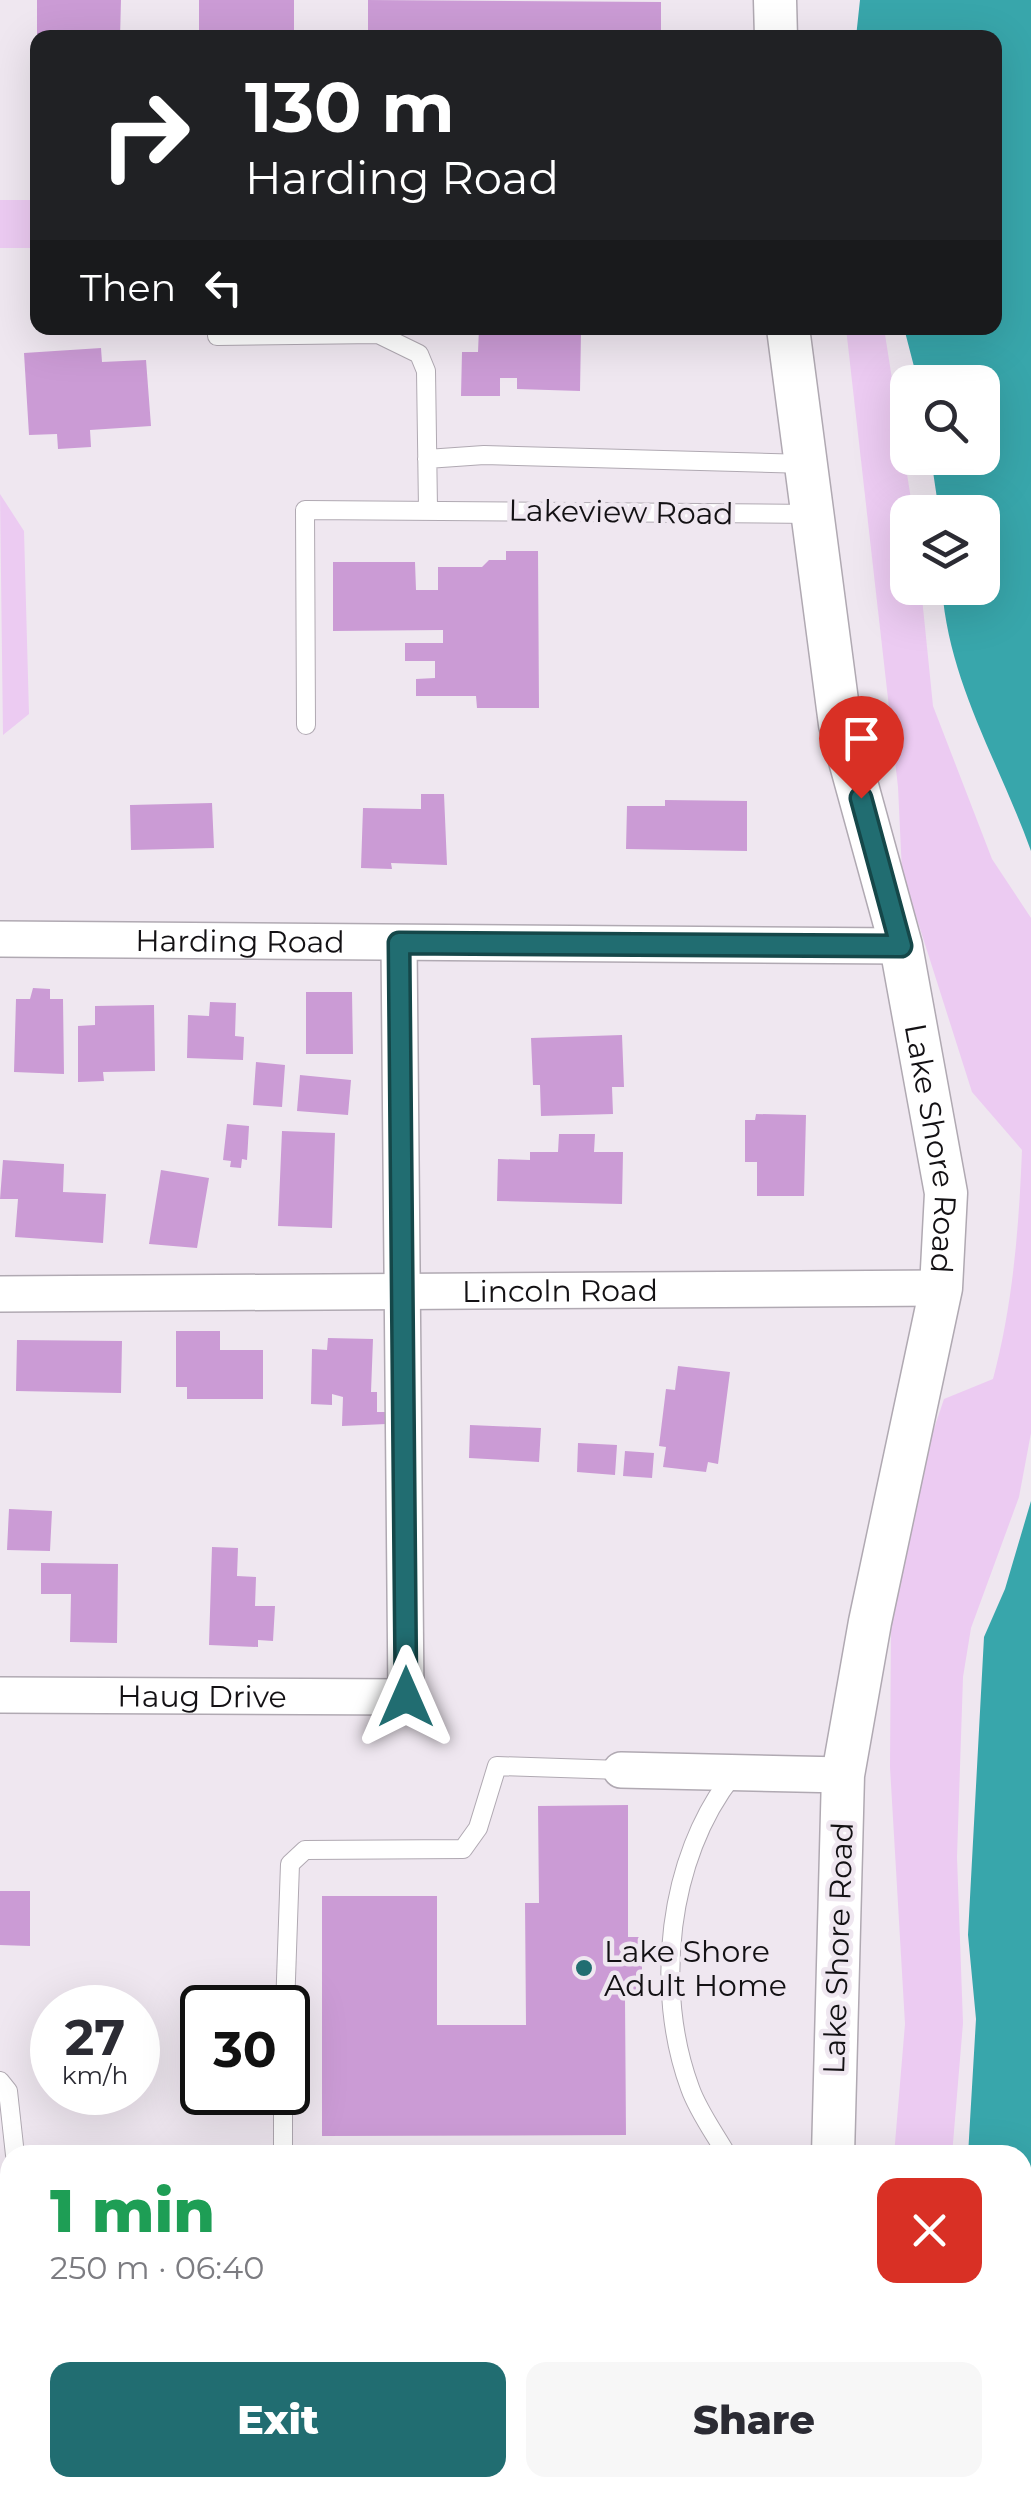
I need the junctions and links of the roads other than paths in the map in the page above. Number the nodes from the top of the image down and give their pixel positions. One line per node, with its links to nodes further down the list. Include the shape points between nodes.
1 (776, 0): 2 (street)
2 (776, 30)
3 (298, 335): 6 (lane)
4 (380, 335): 7 (lane, via 418,354 426,371)
5 (789, 335): 8 (street, Lake Shore Road)
6 (217, 336)
7 (427, 459): 8 (lane, Lakeview Road); 9 (lane)
8 (808, 464): 10 (street, Lake Shore Road)
9 (428, 508): 10 (lane, Lakeview Road); 11 (lane, Lakeview Road, via 305,510)
10 (814, 514): 14 (street, Lake Shore Road, via 840,724)
11 (306, 725)
12 (0, 939): 13 (street, Harding Road)
13 (399, 943): 14 (street, Harding Road); 16 (street)
14 (901, 946): 15 (street, Lake Shore Road, via 946,1193)
15 (941, 1288): 16 (street, Lincoln Road); 21 (street, Lake Shore Road)
16 (406, 1293): 17 (street, Lincoln Road); 18 (street, Haug Drive, via 406,1697)
17 (0, 1294)
18 (0, 1695)
19 (621, 1770): 20 (street); 22 (lane, via 497,1766 478,1828 463,1849 296,1855 290,1864)
20 (733, 1775): 21 (street); 27 (lane, via 718,1794 686,1873 670,1973 674,2032 691,2092)
21 (843, 1775): 28 (street, Lake Shore Road)
22 (286, 1985)
23 (0, 2081): 25 (lane, via 8,2092)
24 (283, 2115): 26 (lane)
25 (15, 2145)
26 (283, 2145)
27 (721, 2145)
28 (833, 2145)

